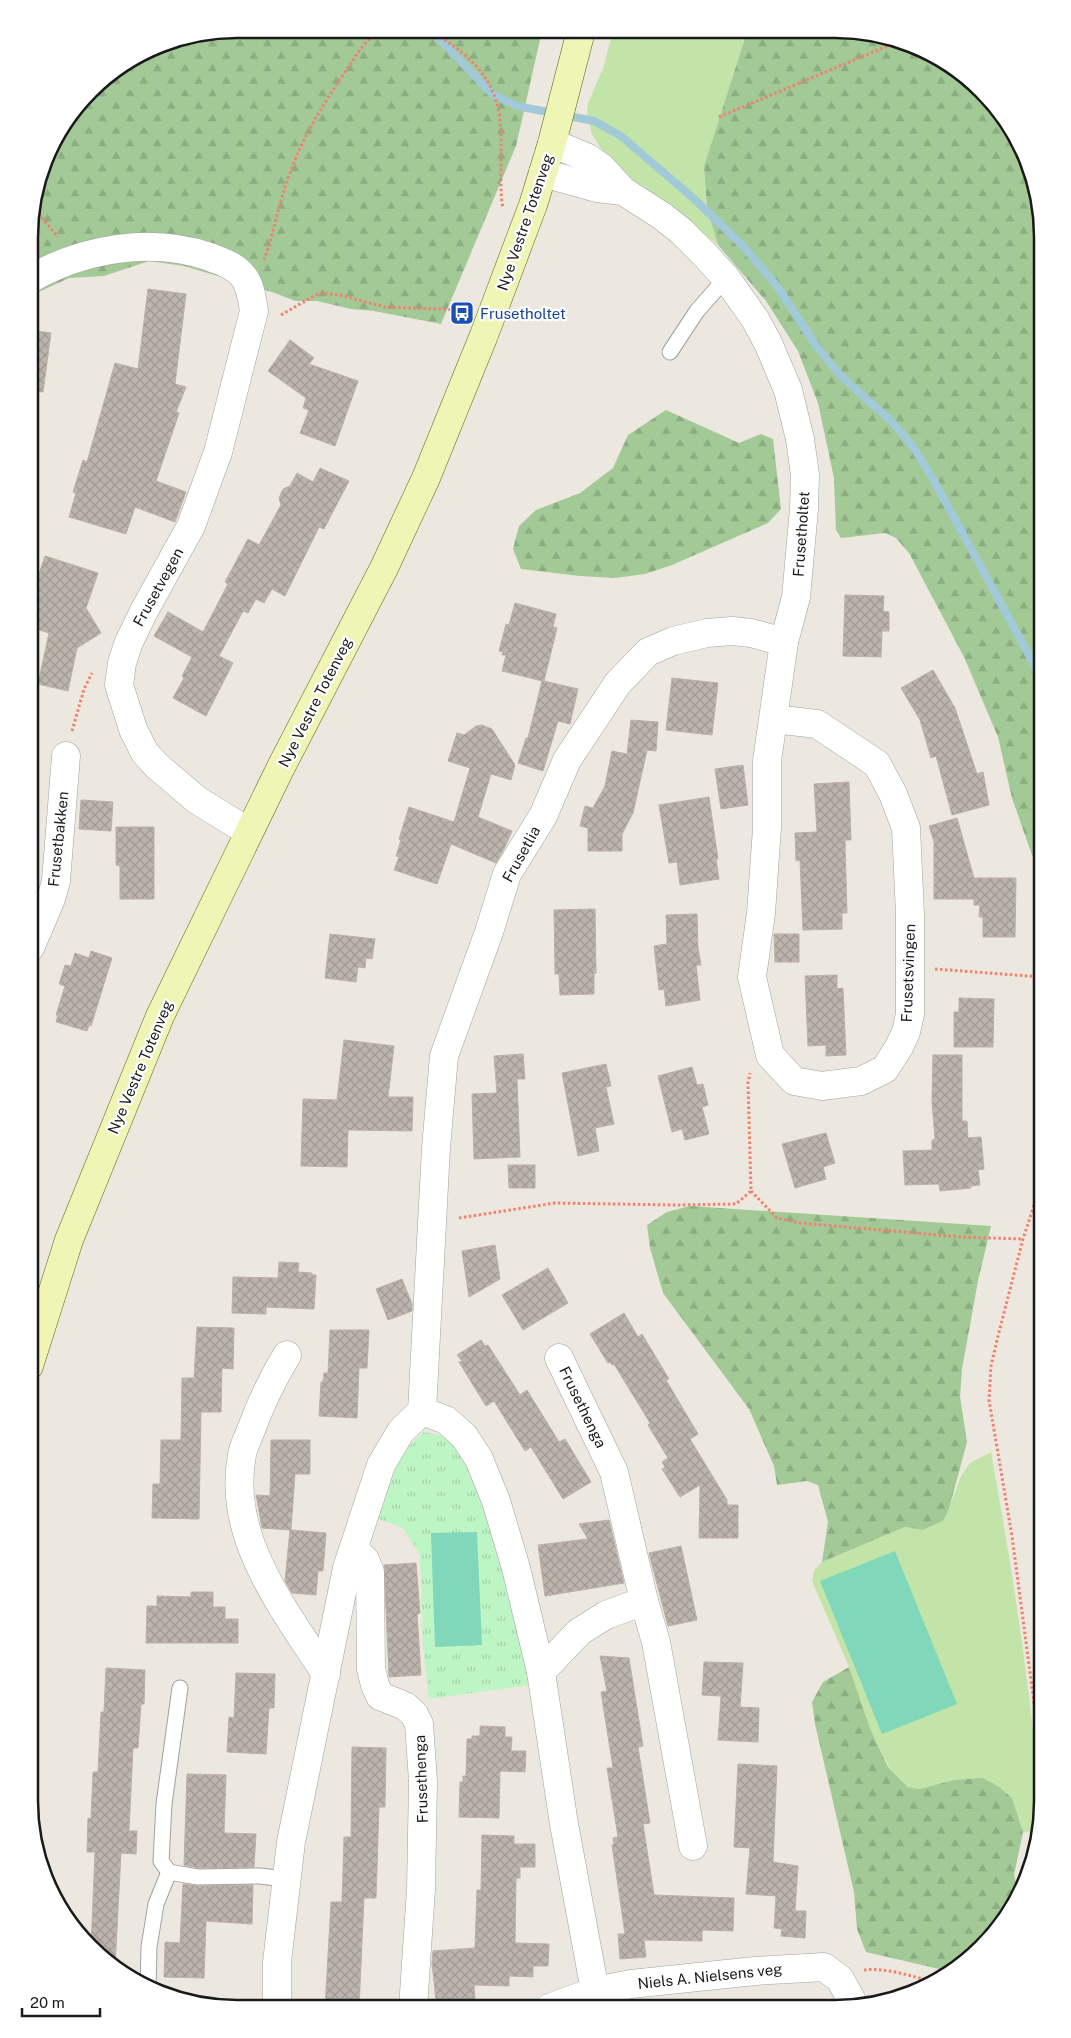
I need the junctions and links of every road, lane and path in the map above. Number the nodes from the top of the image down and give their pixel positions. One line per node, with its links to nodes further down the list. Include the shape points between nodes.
1 (372, 38): 14 (path, via 341,77 297,155)
2 (443, 38): 10 (path, via 474,62 495,96 500,124 502,203 506,227)
3 (579, 38): 6 (main road, Nye Vestre Totenveg)
4 (889, 45): 5 (path)
5 (719, 117)
6 (552, 143): 7 (main road, Nye Vestre Totenveg); 8 (street, Frusetholtet, via 588,158)
7 (543, 173): 8 (street, Frusetholtet, via 597,188); 10 (main road, Nye Vestre Totenveg)
8 (623, 191): 13 (street, Frusetholtet, via 681,231)
9 (39, 214): 11 (path)
10 (522, 234): 15 (main road, Nye Vestre Totenveg)
11 (77, 258): 12 (street); 14 (street, via 144,246 188,250 228,264 243,276)
12 (38, 275)
13 (726, 278): 17 (lane, via 697,311); 18 (street, Frusetholtet, via 772,350 788,390 800,439 805,475 802,544 796,597)
14 (252, 293): 16 (street, Frusetvegen, via 254,312)
15 (491, 317): 16 (path, via 464,310 385,307 319,293); 22 (main road, Nye Vestre Totenveg, via 426,478 384,568)
16 (248, 335): 22 (street, Frusetvegen, via 218,452 195,517 128,644 119,685 133,729 145,753 197,800)
17 (670, 352)
18 (784, 642): 20 (street, Frusetsvingen); 29 (street, Frusetlia, via 751,633 716,633 673,641 648,652 618,683 566,760 543,816 507,874 444,1056)
19 (93, 671): 21 (path, via 84,689)
20 (774, 719): 24 (street, Frusetsvingen, via 817,724 877,764 906,828); 24 (street, Frusetsvingen, via 767,761 767,828 761,913 752,977 770,1055 794,1081 822,1086 861,1081 885,1069 906,1032 910,1014)
21 (66, 756): 23 (street, Frusetbakken, via 56,881)
22 (249, 832): 31 (main road, Nye Vestre Totenveg, via 160,1016 69,1240)
23 (38, 929)
24 (911, 969): 25 (path)
25 (1034, 976)
26 (752, 1064): 27 (path, via 748,1083)
27 (751, 1191): 29 (path, via 736,1204 555,1203); 30 (path, via 777,1218 800,1223)
28 (1034, 1205): 30 (path)
29 (432, 1222): 34 (street, Frusetlia)
30 (1023, 1239): 40 (path, via 991,1366 988,1400 1012,1536)
31 (38, 1338)
32 (287, 1355): 38 (street, via 265,1392 242,1454 238,1480 242,1518 254,1556)
33 (559, 1358): 36 (street, Frusethenga, via 614,1472)
34 (422, 1412): 35 (street, via 401,1431 381,1465 368,1497); 37 (street, via 446,1420 464,1436 479,1459 496,1501 516,1568)
35 (354, 1549): 38 (street, via 347,1568); 49 (street, Frusethenga, via 365,1560 370,1572 374,1685 380,1696 405,1706 419,1724 423,1782 421,1888)
36 (644, 1601): 37 (street, via 606,1615 579,1632); 41 (street, Frusethenga, via 656,1642)
37 (541, 1672): 47 (street, via 564,1824)
38 (326, 1674): 43 (street)
39 (180, 1688): 42 (lane, via 164,1804 161,1861)
40 (1034, 1702)
41 (693, 1846)
42 (169, 1872): 43 (lane); 45 (lane, via 156,1904 149,1947)
43 (285, 1880): 48 (street, via 277,1962)
44 (840, 1979): 46 (path, via 857,1971 872,1969); 47 (street, Niels A. Nielsens veg, via 824,1967 803,1968 631,1984); 51 (street)
45 (148, 1980)
46 (923, 1980)
47 (596, 1991): 50 (street, Niels A. Nielsens veg)
48 (277, 2000)
49 (414, 2000)
50 (571, 2000)
51 (851, 2000)

